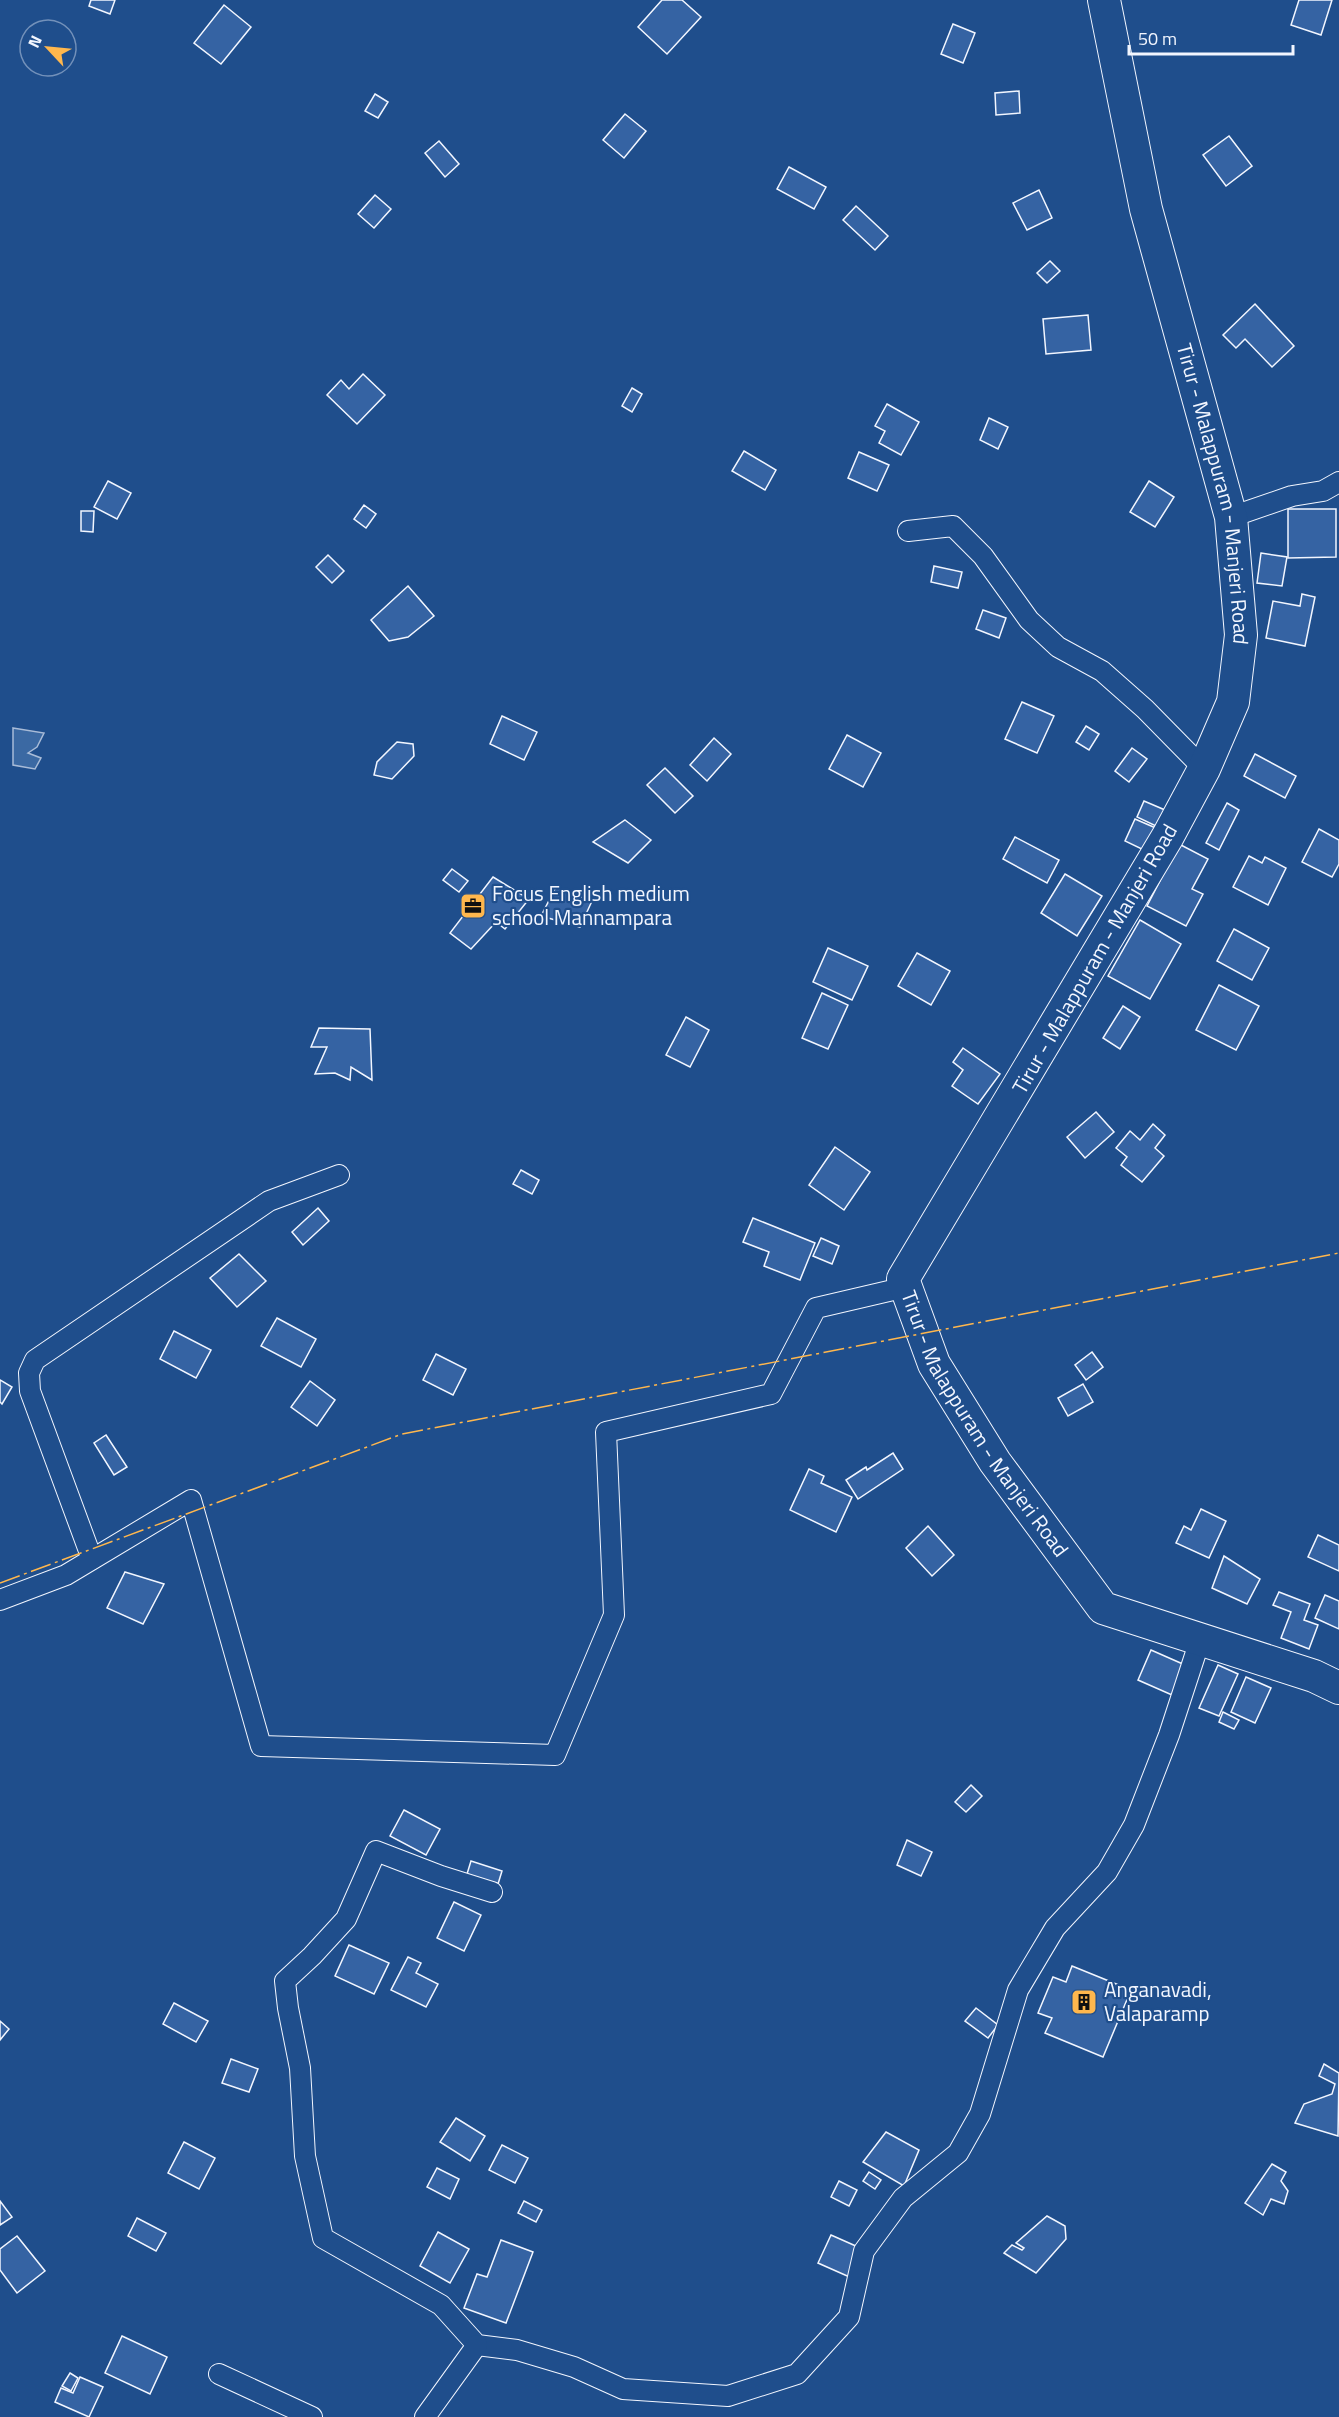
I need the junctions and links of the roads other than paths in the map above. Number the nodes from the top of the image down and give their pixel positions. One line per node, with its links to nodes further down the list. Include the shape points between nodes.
1 (1104, 0): 3 (main road, Tirur - Malappuram - Manjeri Road, via 1146,209)
2 (1339, 482): 3 (street)
3 (1231, 517): 5 (main road, Tirur - Malappuram - Manjeri Road, via 1241,635 1233,702)
4 (908, 531): 5 (street, via 953,526 983,556 1029,620 1058,647 1102,671)
5 (1204, 769): 7 (main road, Tirur - Malappuram - Manjeri Road, via 903,1280)
6 (339, 1175): 8 (street, via 270,1201 35,1360 29,1373 30,1391)
7 (906, 1287): 8 (street, via 816,1308 771,1394 606,1432 614,1616 555,1755 261,1746 191,1500); 10 (main road, Tirur - Malappuram - Manjeri Road, via 934,1364 995,1462 1103,1608)
8 (92, 1559): 9 (street, via 66,1575)
9 (0, 1600)
10 (1200, 1640): 11 (main road, Tirur - Malappuram - Manjeri Road, via 1314,1676); 13 (street, via 1134,1825 1107,1872 1055,1928 1018,1990 981,2114 958,2153 903,2198 864,2251 849,2317 797,2374 728,2396 623,2389 574,2367 517,2350)
11 (1339, 1688)
12 (492, 1892): 13 (street, via 376,1851 346,1919 285,1981 300,2068 305,2156 323,2238 441,2305)
13 (477, 2346): 16 (street)
14 (219, 2373): 15 (street)
15 (312, 2417)
16 (424, 2417)

